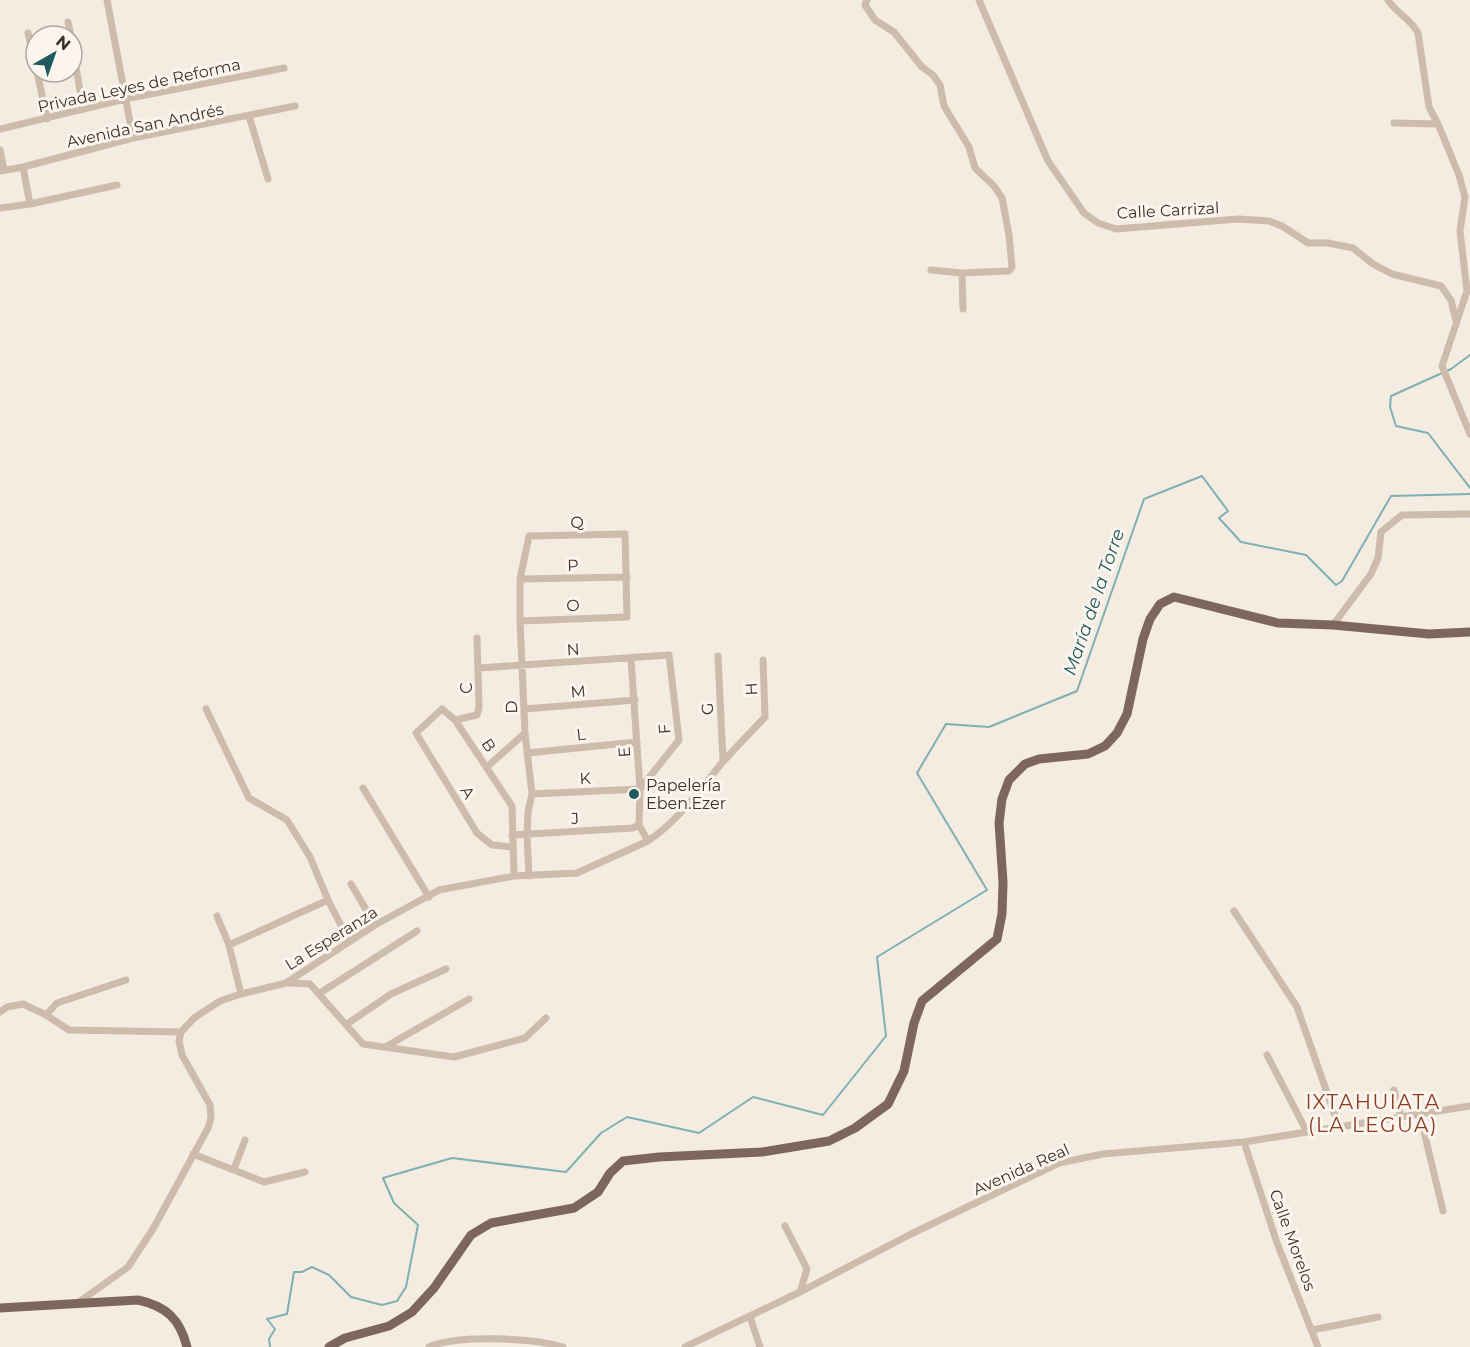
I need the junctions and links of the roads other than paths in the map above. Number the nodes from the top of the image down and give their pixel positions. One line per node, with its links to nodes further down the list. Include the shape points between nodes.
1 (106, 0): 8 (street)
2 (867, 0): 26 (street, via 865,5 875,20 894,32 940,85 944,106 969,147 975,168 1002,198 1012,267 1009,271)
3 (979, 0): 28 (street, Calle Carrizal, via 1048,161 1084,213 1098,223 1116,229 1238,219 1269,221 1308,243 1353,248 1392,274 1441,286 1451,300)
4 (1388, 0): 14 (street, via 1418,33 1429,107)
5 (284, 68): 8 (street, Privada Leyes de Reforma)
6 (39, 84): 12 (street)
7 (79, 84): 10 (street)
8 (125, 99): 10 (street, Privada Leyes de Reforma); 16 (street)
9 (296, 106): 11 (street, Avenida San Andrés)
10 (83, 108): 12 (street, Privada Leyes de Reforma)
11 (249, 116): 16 (street, Avenida San Andrés); 20 (street)
12 (47, 118): 15 (street, Privada Leyes de Reforma)
13 (1394, 123): 14 (street)
14 (1438, 124): 24 (street, via 1465,197 1460,231)
15 (0, 129)
16 (133, 138): 18 (street, Avenida San Andrés)
17 (0, 150): 19 (street)
18 (23, 167): 19 (street, Avenida San Andrés); 22 (street)
19 (2, 171)
20 (268, 179)
21 (117, 184): 22 (street)
22 (30, 204): 23 (street)
23 (0, 208)
24 (1466, 266): 28 (street, via 1467,291)
25 (931, 270): 26 (street)
26 (962, 273): 27 (street)
27 (963, 309)
28 (1456, 321): 29 (street, via 1442,366)
29 (1470, 435)
30 (1470, 514): 35 (street, via 1402,515 1382,532 1371,574)
31 (529, 536): 32 (street, Q, via 625,534); 33 (street, D)
32 (627, 577): 33 (street, P); 34 (street, O, via 627,617)
33 (520, 579): 34 (street, D)
34 (520, 621): 42 (street, D)
35 (1333, 625): 36 (main road, via 1429,634); 106 (main road, via 1278,623 1174,597 1160,604 1143,639 1127,714 1117,733 1105,746 1088,754 1024,764 1009,780 999,823 1003,882 996,939 922,1001 904,1071 888,1104 855,1128 829,1141 762,1152 623,1161 598,1192 574,1208 491,1223 471,1235 412,1312 389,1326 345,1338)
36 (1470, 632)
37 (477, 638): 43 (street, C)
38 (669, 655): 40 (street, N); 55 (street, F, via 680,740)
39 (718, 657): 52 (street, G)
40 (631, 658): 42 (street, N); 44 (street, E)
41 (763, 660): 47 (street, H)
42 (523, 666): 43 (street, N); 46 (street, D)
43 (479, 668): 48 (street, C, via 477,715)
44 (635, 700): 46 (street, M); 50 (street, E)
45 (206, 709): 66 (street, via 249,798 287,820 310,856)
46 (525, 709): 49 (street, D)
47 (765, 717): 52 (street, La Esperanza)
48 (455, 720): 53 (street, B); 61 (street, A, via 442,709 416,733 477,833 492,845)
49 (525, 733): 51 (street, D); 53 (street)
50 (637, 742): 51 (street, L); 55 (street, E)
51 (527, 753): 56 (street, D)
52 (723, 761): 60 (street, La Esperanza, via 685,807)
53 (487, 766): 58 (street, B, via 512,806)
54 (363, 788): 65 (street)
55 (640, 789): 56 (street, K); 57 (street, E)
56 (532, 794): 59 (street, D)
57 (639, 825): 59 (street, J); 60 (street)
58 (512, 835): 59 (street, J); 61 (street)
59 (527, 835): 63 (street, D)
60 (648, 841): 63 (street, La Esperanza, via 577,873)
61 (512, 848): 62 (street)
62 (514, 876): 63 (street, La Esperanza); 65 (street, La Esperanza, via 439,890)
63 (529, 876)
64 (351, 884): 69 (street)
65 (429, 897): 69 (street, La Esperanza)
66 (328, 900): 71 (street); 72 (street, La Esperanza)
67 (1234, 911): 90 (street, via 1297,1007)
68 (217, 916): 72 (street)
69 (375, 925): 71 (street, La Esperanza)
70 (417, 931): 76 (street)
71 (349, 941): 75 (street, La Esperanza)
72 (229, 945): 77 (street)
73 (446, 969): 82 (street, via 391,994)
74 (126, 980): 80 (street, via 57,1004)
75 (286, 983): 76 (street, via 310,984); 77 (street, La Esperanza)
76 (320, 993): 82 (street)
77 (241, 994): 83 (street, La Esperanza, via 220,1001)
78 (470, 999): 84 (street)
79 (0, 1012): 80 (street, via 22,1004)
80 (46, 1015): 83 (street, via 69,1030)
81 (546, 1018): 84 (street, via 525,1038 454,1057)
82 (347, 1024): 84 (street, via 363,1044)
83 (181, 1032): 94 (street, via 182,1054 210,1105 211,1118)
84 (387, 1047)
85 (1267, 1055): 91 (street)
86 (1394, 1090): 89 (street)
87 (1470, 1106): 88 (street, Avenida Real)
88 (1420, 1115): 89 (street, Avenida Real); 97 (street)
89 (1401, 1117): 90 (street, Avenida Real)
90 (1339, 1127): 91 (street, Avenida Real)
91 (1307, 1132): 93 (street, Avenida Real)
92 (244, 1140): 95 (street)
93 (1244, 1142): 99 (street, Avenida Real, via 1103,1154 1059,1163); 104 (street, Calle Morelos, via 1277,1243)
94 (193, 1155): 95 (street); 100 (street, via 128,1267)
95 (234, 1169): 96 (street, via 264,1182)
96 (305, 1172)
97 (1443, 1211)
98 (785, 1226): 99 (street, via 807,1269)
99 (800, 1292): 102 (street, Avenida Real)
100 (79, 1302): 101 (main road); 105 (main road, via 154,1303 176,1320)
101 (0, 1308)
102 (750, 1317): 109 (street, Avenida Real); 110 (street)
103 (1378, 1317): 104 (street)
104 (1312, 1330): 111 (street, Calle Morelos)
105 (187, 1347)
106 (329, 1347)
107 (429, 1347): 108 (street, via 442,1342 503,1339)
108 (563, 1347)
109 (685, 1347)
110 (760, 1347)
111 (1318, 1347)

